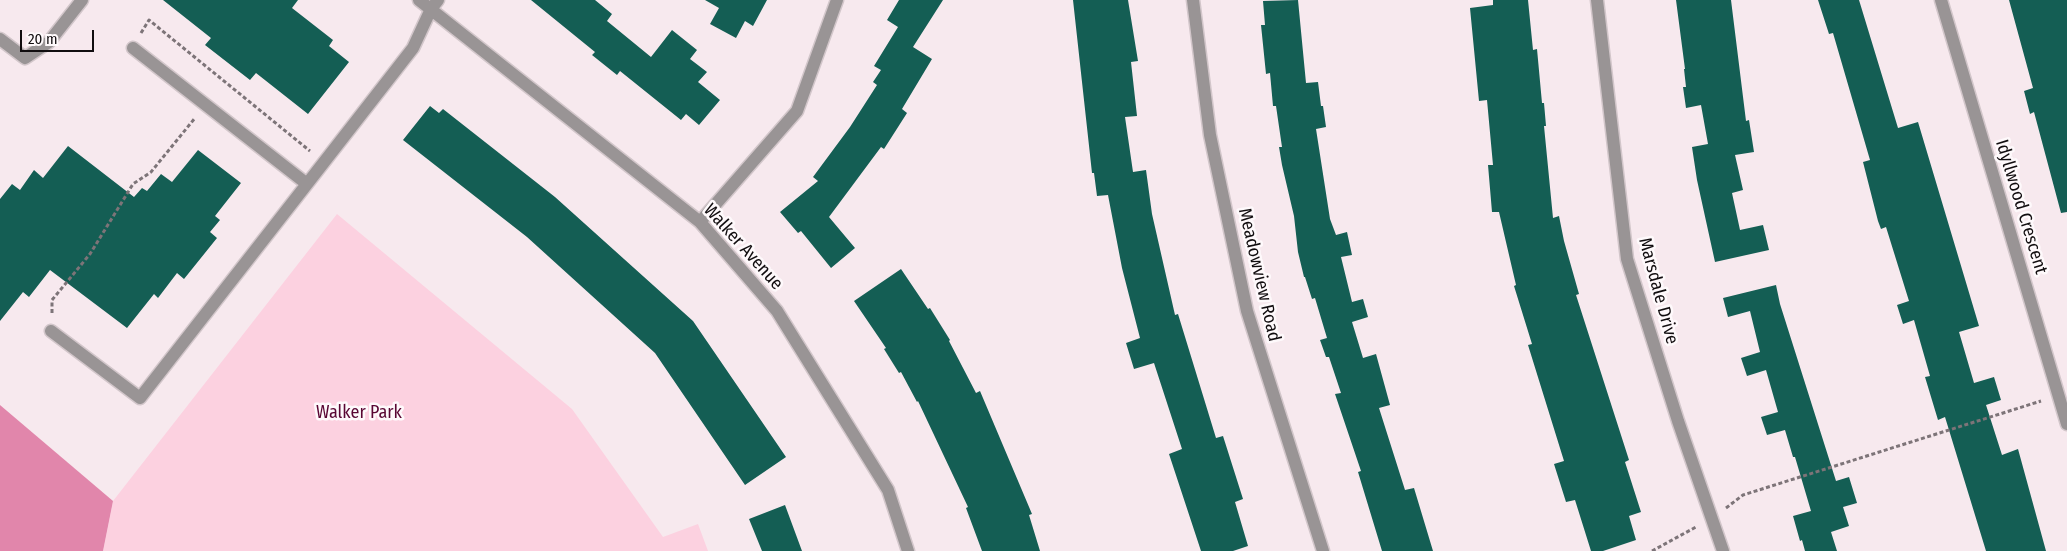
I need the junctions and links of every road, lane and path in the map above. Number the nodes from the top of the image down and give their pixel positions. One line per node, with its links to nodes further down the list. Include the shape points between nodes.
1 (82, 0): 8 (street, via 49,42 25,58)
2 (419, 0): 7 (street, Walker Avenue)
3 (837, 0): 13 (street, via 797,111)
4 (1193, 0): 19 (street, Meadowview Road, via 1210,135 1247,311)
5 (1597, 0): 17 (street, Marsdale Drive, via 1627,259)
6 (1941, 0): 15 (street, Idyllwood Crescent)
7 (434, 4): 11 (street, via 413,48); 13 (street, Walker Avenue)
8 (0, 39)
9 (133, 48): 10 (street); 11 (path, via 148,20)
10 (207, 104): 12 (street); 14 (path, via 151,172 133,184 90,254 52,300)
11 (324, 163): 12 (street)
12 (307, 184): 14 (street, via 140,398)
13 (700, 222): 18 (street, Walker Avenue, via 777,311 888,490)
14 (52, 331)
15 (2058, 395): 16 (street, Idyllwood Crescent); 17 (path, via 1743,495)
16 (2067, 424)
17 (1712, 518): 20 (path); 21 (street, Marsdale Drive)
18 (908, 551)
19 (1323, 551)
20 (1652, 551)
21 (1723, 551)

